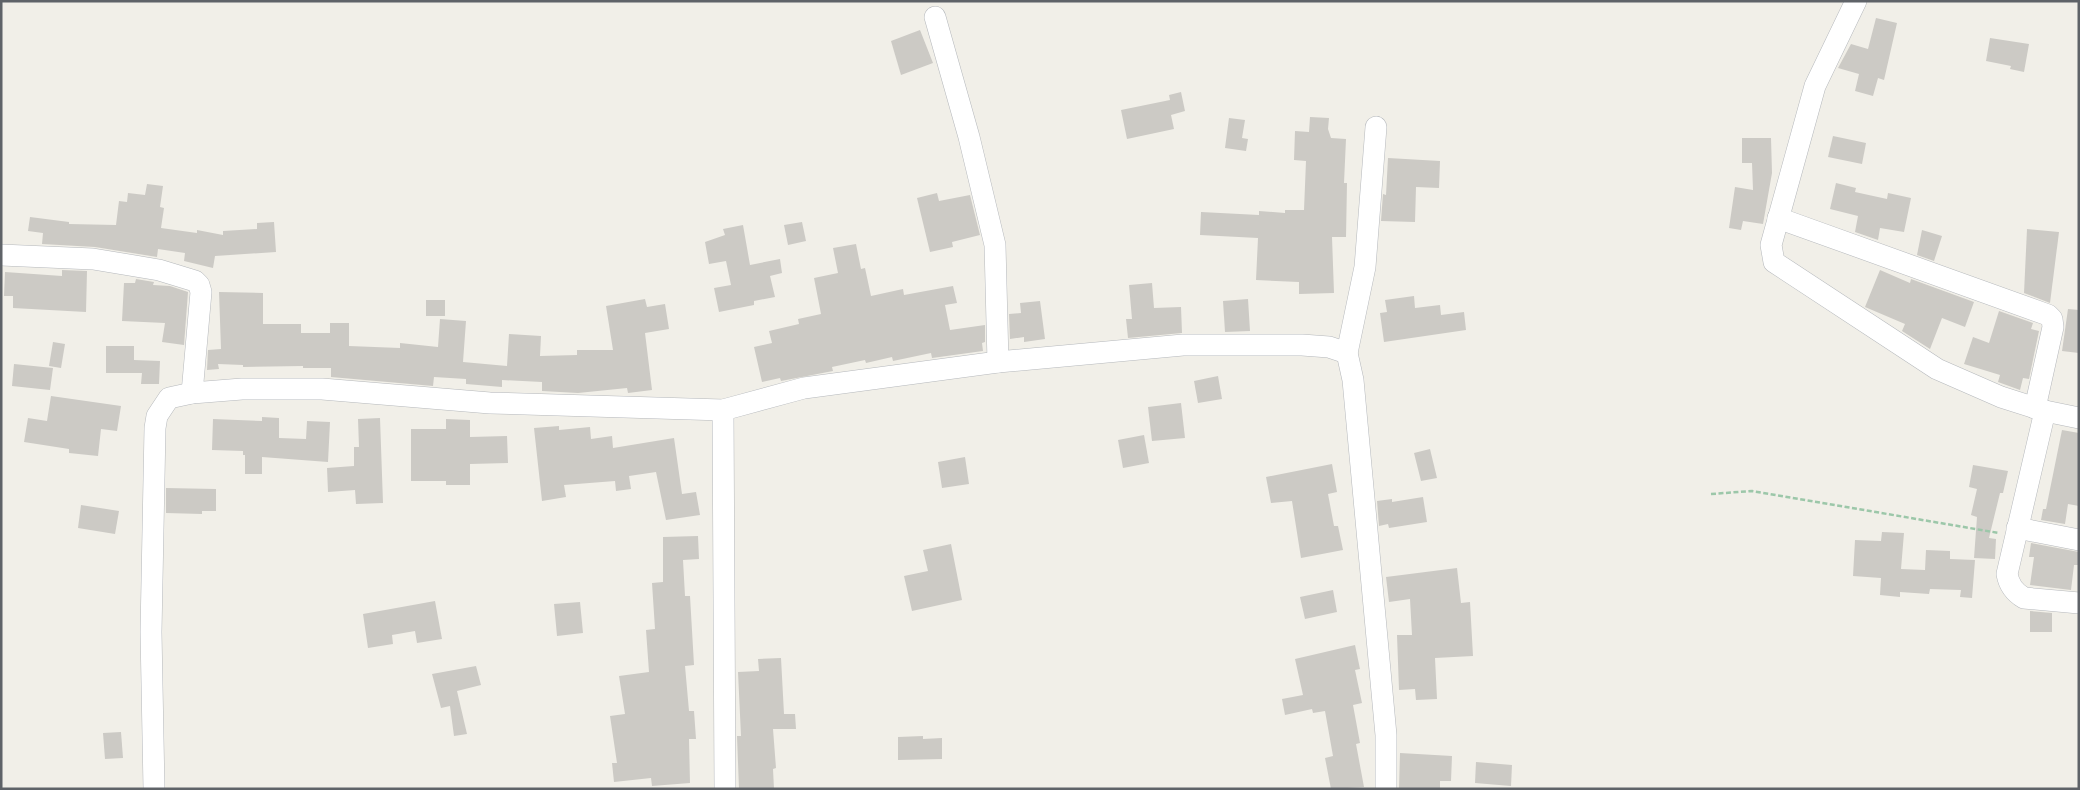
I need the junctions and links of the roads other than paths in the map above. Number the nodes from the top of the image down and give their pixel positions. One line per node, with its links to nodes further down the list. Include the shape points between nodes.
1 (1856, 1): 4 (street, via 1815,86)
2 (935, 17): 7 (street, via 969,137 994,245)
3 (1376, 127): 6 (street, via 1364,267)
4 (1778, 218): 9 (street, via 1771,245 1774,262 1937,369 2000,397); 9 (street, via 2048,315 2053,327)
5 (1, 255): 8 (street, via 93,259 158,270 195,281 201,292)
6 (1347, 352): 7 (street, via 1302,344 1183,345); 17 (street, via 1353,380 1386,735)
7 (998, 362): 10 (street, via 804,388)
8 (192, 393): 10 (street, via 322,389 490,403); 15 (street, via 169,398 157,416 155,428 150,632)
9 (2040, 409): 11 (street); 12 (street)
10 (723, 410): 16 (street)
11 (2079, 418)
12 (2016, 532): 13 (street); 14 (street, via 2007,574 2017,594 2024,598)
13 (2079, 540)
14 (2079, 604)
15 (154, 789)
16 (725, 789)
17 (1386, 789)

